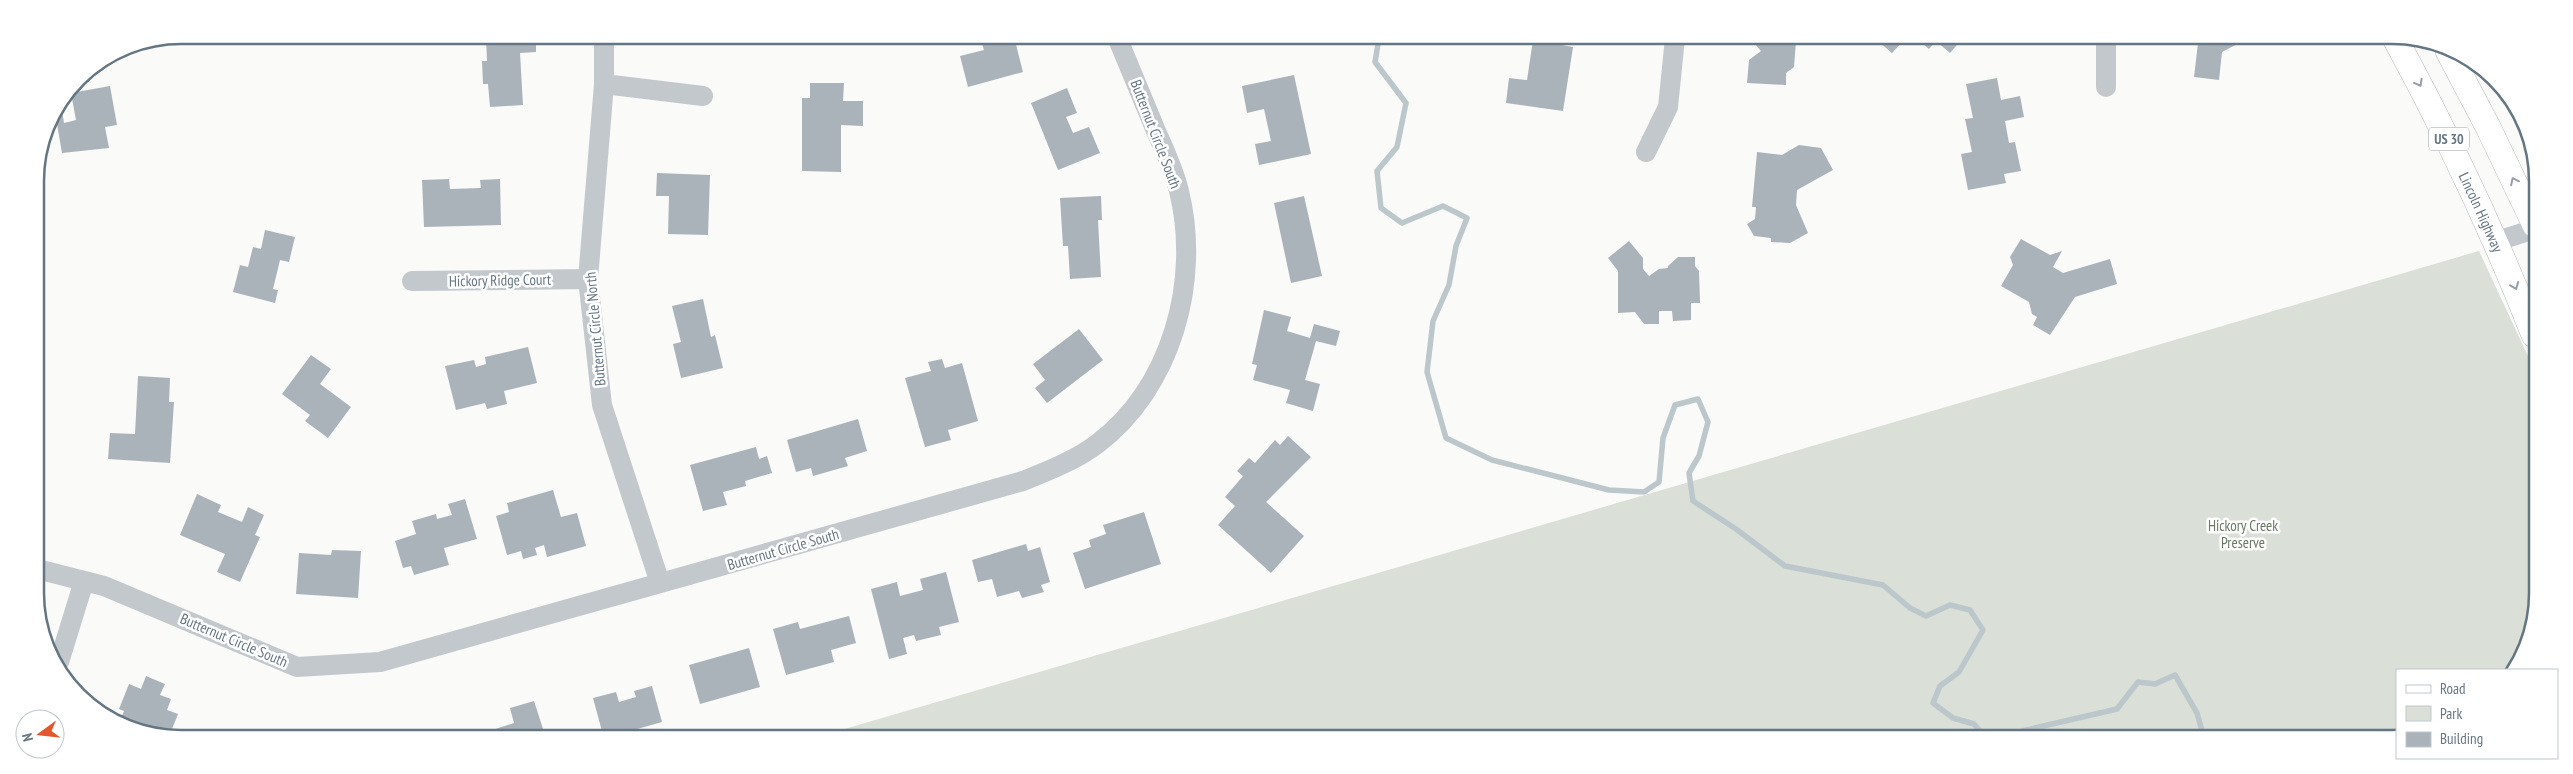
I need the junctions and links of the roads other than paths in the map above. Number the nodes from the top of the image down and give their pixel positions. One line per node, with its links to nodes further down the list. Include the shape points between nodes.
1 (604, 44): 7 (street, Butternut Circle North)
2 (1120, 44): 19 (street, Butternut Circle South, via 1171,166 1186,227 1182,300 1171,344 1154,380 1117,427 1096,445 1023,481)
3 (1674, 44): 10 (street, via 1668,107)
4 (2106, 44): 8 (street)
5 (2398, 44): 13 (main road, Lincoln Highway / US 30, one-way to 13, via 2440,120)
6 (2451, 57): 11 (main road, US 30, one-way to 6)
7 (604, 84): 9 (street); 14 (street, Butternut Circle North)
8 (2106, 87)
9 (703, 96)
10 (1646, 152)
11 (2529, 212)
12 (2529, 231): 13 (street)
13 (2497, 241): 16 (main road, Lincoln Highway / US 30, one-way to 16)
14 (588, 279): 15 (street, Hickory Ridge Court); 19 (street, Butternut Circle North, via 602,406)
15 (412, 281)
16 (2529, 322)
17 (44, 571): 18 (street, Butternut Circle South)
18 (84, 581): 19 (street, Butternut Circle South, via 104,586 297,667 380,662); 20 (street)
19 (660, 583)
20 (60, 658)

